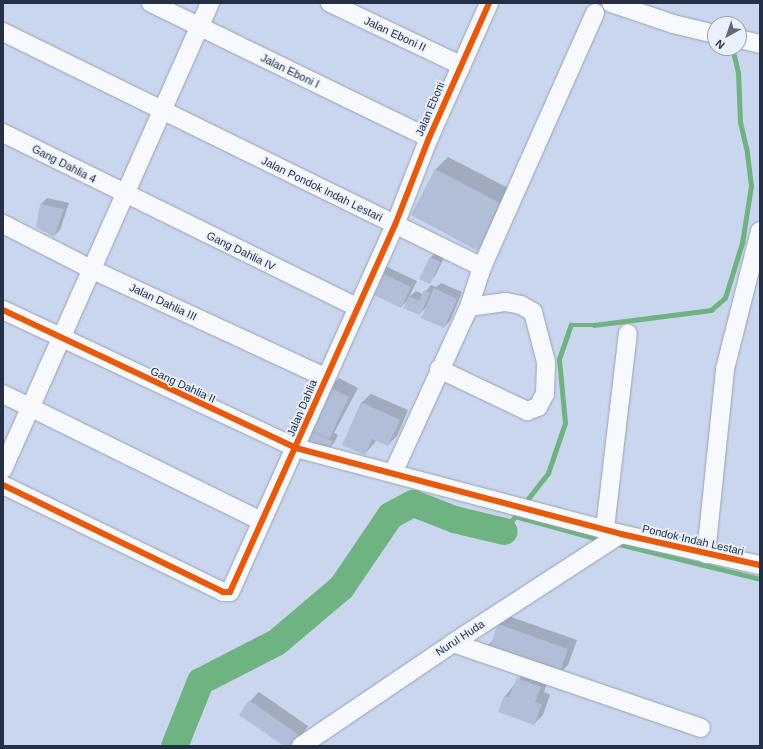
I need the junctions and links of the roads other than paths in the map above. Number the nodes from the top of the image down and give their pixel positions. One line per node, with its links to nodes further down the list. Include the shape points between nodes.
1 (151, 3): 7 (street, Jalan Eboni I)
2 (210, 3): 7 (street)
3 (330, 3): 12 (street, Jalan Eboni II)
4 (489, 3): 12 (street, Jalan Eboni)
5 (611, 3): 9 (street, via 673,24)
6 (596, 13): 20 (street)
7 (199, 27): 13 (street); 15 (street, Jalan Eboni I)
8 (3, 32): 13 (street, Jalan Pondok Indah Lestari)
9 (707, 32)
10 (747, 41): 11 (street)
11 (760, 44)
12 (460, 65): 15 (street, Jalan Eboni)
13 (161, 111): 16 (street); 18 (street, Jalan Pondok Indah Lestari)
14 (3, 133): 16 (street, Gang Dahlia 4)
15 (428, 138): 18 (street, Jalan Eboni)
16 (125, 195): 21 (street); 22 (street, Gang Dahlia IV)
17 (3, 224): 21 (street, Jalan Dahlia III)
18 (395, 225): 20 (street, Jalan Pondok Indah Lestari); 22 (street, Jalan Dahlia)
19 (760, 231): 38 (street, via 725,369)
20 (482, 267): 23 (street)
21 (93, 270): 26 (street); 28 (street, Jalan Dahlia III)
22 (356, 307): 28 (street, Jalan Dahlia)
23 (469, 307): 27 (street); 27 (street, via 505,302 521,305 533,312 546,362 545,394 538,407 527,411)
24 (3, 310): 26 (street, Gang Dahlia II)
25 (628, 333): 37 (street)
26 (62, 340): 30 (street); 31 (street, Gang Dahlia II)
27 (439, 369): 33 (street)
28 (326, 378): 31 (street, Jalan Dahlia)
29 (3, 394): 30 (street)
30 (30, 407): 32 (street); 36 (street)
31 (296, 448): 33 (street, Gang Dahlia II); 36 (street, Jalan Dahlia)
32 (3, 469)
33 (393, 473): 35 (street, Gang Dahlia II)
34 (3, 485): 36 (street, Jalan Dahlia, via 222,592 230,592 233,588)
35 (514, 506): 37 (street, Pondok Indah Lestari)
36 (262, 521)
37 (613, 531): 38 (street, Pondok Indah Lestari); 40 (street, Nurul Huda)
38 (706, 554): 39 (street, Pondok Indah Lestari)
39 (760, 565)
40 (453, 643): 41 (street); 42 (street, Nurul Huda)
41 (701, 728)
42 (302, 746)

